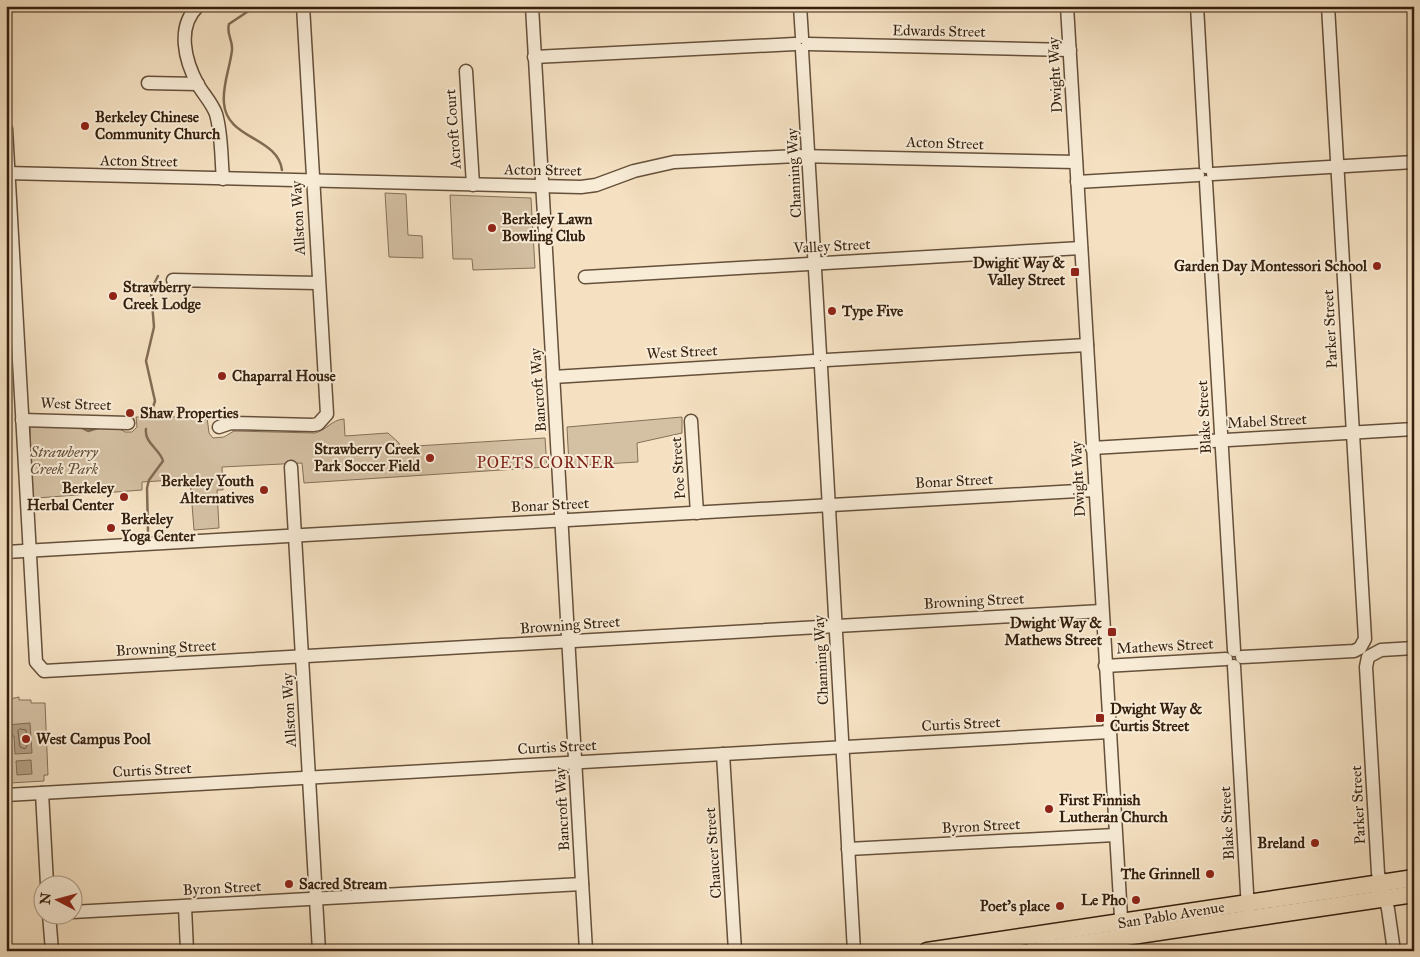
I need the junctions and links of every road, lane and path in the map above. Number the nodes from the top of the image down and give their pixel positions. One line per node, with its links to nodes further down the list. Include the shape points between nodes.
1 (198, 6): 13 (street, via 188,20 184,42)
2 (303, 6): 22 (street, Allston Way)
3 (532, 6): 10 (street, Bancroft Way)
4 (800, 6): 8 (street, Channing Way)
5 (1067, 6): 9 (street, Dwight Way)
6 (1196, 6): 20 (street, Blake Street)
7 (1328, 6): 18 (street, Parker Street)
8 (802, 44): 9 (street, Edwards Street); 10 (street, Edwards Street); 15 (street, Channing Way)
9 (1070, 50): 16 (street, Dwight Way)
10 (534, 57): 25 (street, Bancroft Way)
11 (466, 71): 24 (street, Acroft Court)
12 (148, 83): 13 (street)
13 (198, 84): 21 (street, via 215,112)
14 (6, 129): 19 (street)
15 (809, 156): 16 (street, Acton Street); 25 (street, Acton Street, via 674,162 588,187); 27 (street, Channing Way)
16 (1076, 162): 23 (street, Dwight Way)
17 (1414, 162): 18 (street)
18 (1337, 167): 20 (street); 39 (street, Parker Street)
19 (7, 173): 21 (street, Acton Street); 34 (street)
20 (1206, 174): 23 (street); 40 (street, Blake Street)
21 (223, 179): 22 (street, Acton Street)
22 (312, 182): 24 (street, Acton Street); 30 (street, Allston Way)
23 (1077, 182): 26 (street, Dwight Way)
24 (473, 184): 25 (street, Acton Street)
25 (542, 186): 33 (street, Bancroft Way)
26 (1081, 248): 27 (street, Valley Street); 31 (street, Dwight Way)
27 (815, 263): 28 (street, Valley Street); 32 (street, Channing Way)
28 (586, 277)
29 (173, 280): 30 (street)
30 (318, 283): 37 (street, Allston Way, via 327,414 318,424 303,426 231,423)
31 (1087, 345): 32 (street, West Street); 41 (street, Dwight Way)
32 (820, 361): 33 (street, West Street); 44 (street, Channing Way)
33 (553, 377): 46 (street, Bancroft Way)
34 (22, 420): 36 (street, West Street); 48 (street)
35 (692, 421): 45 (street, Poe Street)
36 (128, 423)
37 (220, 427)
38 (1414, 429): 39 (street, Mabel Street)
39 (1353, 433): 40 (street, Mabel Street); 54 (street, Parker Street)
40 (1222, 440): 41 (street, Mabel Street); 56 (street, Blake Street)
41 (1092, 448): 43 (street, Dwight Way)
42 (291, 467): 47 (street, Allston Way)
43 (1095, 490): 44 (street, Bonar Street); 50 (street, Dwight Way)
44 (829, 504): 45 (street, Bonar Street); 51 (street, Channing Way)
45 (697, 513): 46 (street, Bonar Street)
46 (562, 521): 47 (street, Bonar Street); 52 (street, Bancroft Way)
47 (295, 536): 48 (street, Bonar Street); 55 (street, Allston Way)
48 (30, 551): 49 (street, Bonar Street); 55 (street, Browning Street, via 36,662 40,669)
49 (6, 552)
50 (1102, 611): 51 (street, Browning Street); 57 (street, Dwight Way)
51 (836, 625): 52 (street, Browning Street); 59 (street, Channing Way)
52 (568, 642): 55 (street, Browning Street); 61 (street, Bancroft Way)
53 (1414, 648): 54 (street, Mathews Street)
54 (1364, 652): 56 (street, Mathews Street); 70 (street, Parker Street, via 1378,873)
55 (302, 657): 62 (street, Allston Way)
56 (1234, 658): 57 (street, Mathews Street); 74 (street, Blake Street)
57 (1105, 666): 58 (street, Dwight Way)
58 (1109, 732): 59 (street, Curtis Street); 65 (street, Dwight Way)
59 (842, 747): 60 (street, Curtis Street); 66 (street, Channing Way)
60 (723, 754): 61 (street, Curtis Street); 82 (street, Chaucer Street)
61 (576, 763): 62 (street, Curtis Street); 69 (street, Bancroft Way)
62 (309, 778): 63 (street, Curtis Street); 72 (street, Allston Way)
63 (42, 793): 64 (street, Curtis Street); 67 (street)
64 (6, 795)
65 (1115, 835): 66 (street, Byron Street); 77 (street, Dwight Way)
66 (848, 849): 83 (street, Channing Way)
67 (46, 874)
68 (1414, 878): 70 (main road, San Pablo Avenue)
69 (582, 884): 72 (street, Byron Street); 81 (street, Bancroft Way)
70 (1383, 891): 71 (main road, San Pablo Avenue); 74 (main road, San Pablo Avenue); 86 (street, Parker Street)
71 (1414, 894)
72 (316, 899): 73 (street, Byron Street); 80 (street, Allston Way)
73 (185, 907): 75 (street, Byron Street); 79 (street)
74 (1248, 910): 77 (main road, San Pablo Avenue)
75 (82, 912)
76 (50, 924): 78 (street)
77 (1122, 937): 84 (main road, San Pablo Avenue); 85 (main road, San Pablo Avenue)
78 (52, 951)
79 (187, 951)
80 (319, 951)
81 (586, 951)
82 (735, 951)
83 (854, 951)
84 (927, 951)
85 (1032, 951)
86 (1394, 951)

